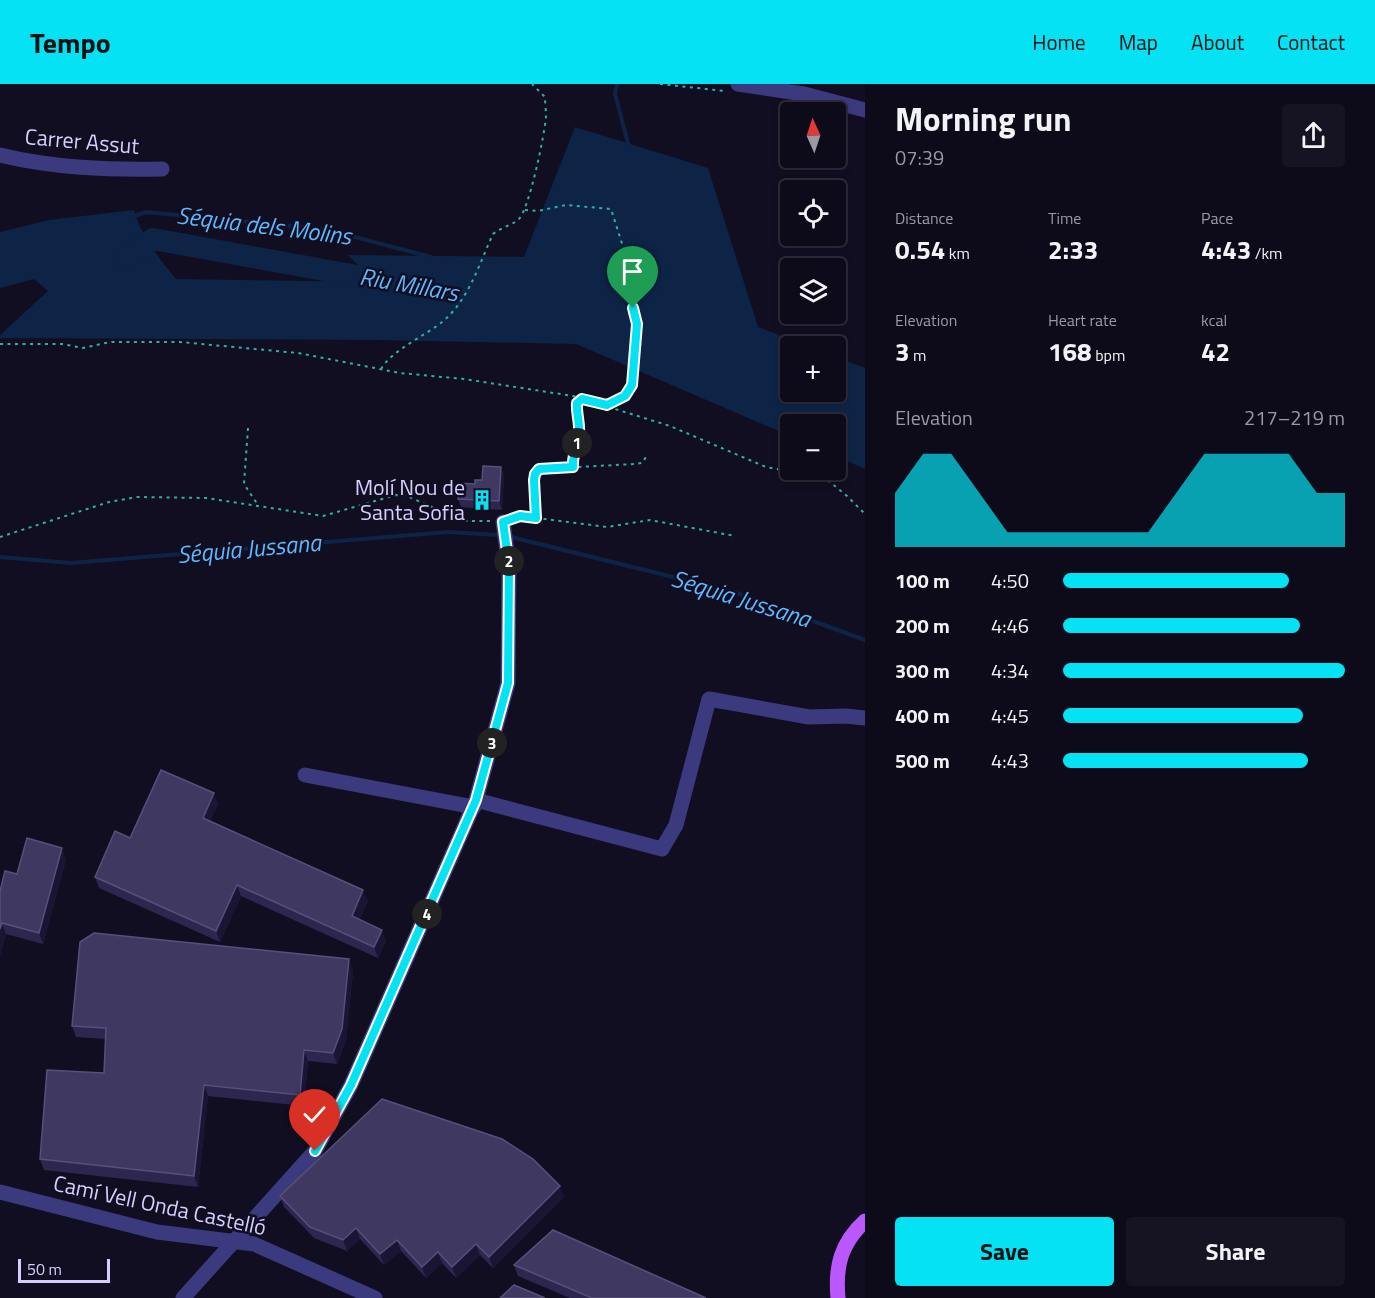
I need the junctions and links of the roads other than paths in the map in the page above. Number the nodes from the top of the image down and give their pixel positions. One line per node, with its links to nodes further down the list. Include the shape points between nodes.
1 (738, 84): 2 (street, via 804,94)
2 (865, 110)
3 (0, 155): 4 (street, Carrer Assut, via 35,163 108,170)
4 (162, 169)
5 (503, 522): 8 (street, via 509,566 508,683)
6 (865, 718): 8 (street, via 809,717 709,699 676,825 662,849)
7 (305, 775): 8 (street)
8 (475, 803): 11 (street, via 351,1085 315,1151)
9 (0, 1192): 11 (street, Camí Vell Onda Castelló, via 157,1232)
10 (865, 1221): 14 (main road, via 849,1236 842,1253)
11 (232, 1241): 12 (street); 13 (street, Camí Vell Onda Castelló, via 254,1244)
12 (183, 1298)
13 (375, 1298)
14 (838, 1298)

